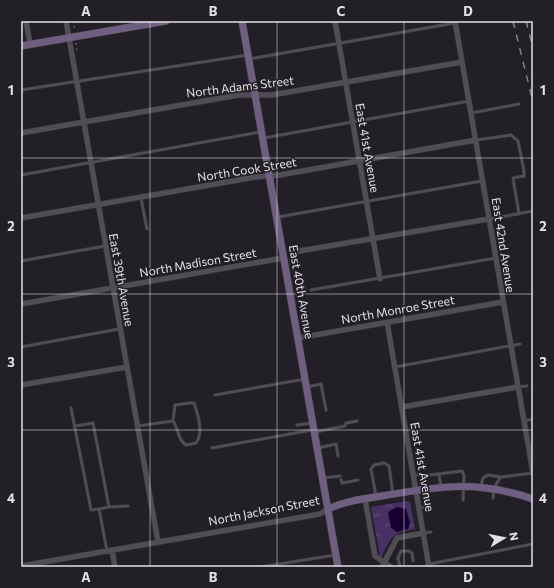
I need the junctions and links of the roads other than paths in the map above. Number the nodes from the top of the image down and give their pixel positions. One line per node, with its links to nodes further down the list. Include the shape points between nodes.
1 (26, 21): 9 (street)
2 (66, 21): 7 (street, East 39th Avenue)
3 (166, 21): 7 (street)
4 (242, 21): 11 (street, East 40th Avenue)
5 (335, 21): 8 (street, East 41st Avenue)
6 (455, 22): 8 (lane); 12 (street, East 42nd Avenue)
7 (73, 35): 9 (street); 13 (street, East 39th Avenue)
8 (339, 43): 11 (lane); 14 (street, East 41st Avenue)
9 (30, 44): 10 (street)
10 (21, 46)
11 (249, 57): 13 (lane); 16 (street, East 40th Avenue)
12 (462, 62): 14 (street, North Adams Street); 17 (street, East 42nd Avenue)
13 (76, 80): 15 (lane); 20 (street, East 39th Avenue)
14 (346, 82): 16 (street, North Adams Street, via 272,95); 21 (street, East 41st Avenue)
15 (21, 90)
16 (256, 95): 20 (street, North Adams Street, via 238,95); 23 (street, East 40th Avenue)
17 (469, 101): 19 (street, East 42nd Avenue); 21 (lane)
18 (520, 104): 19 (lane)
19 (471, 113): 24 (street, East 42nd Avenue)
20 (83, 122): 22 (street, North Adams Street); 26 (street, East 39th Avenue)
21 (353, 123): 23 (lane); 25 (street, East 41st Avenue)
22 (21, 133)
23 (263, 135): 26 (lane); 28 (street, East 40th Avenue)
24 (476, 140): 25 (street, North Cook Street); 29 (street, East 42nd Avenue); 34 (lane, via 511,135 518,141 524,171 524,176 513,178)
25 (359, 161): 28 (street, North Cook Street); 31 (street, East 41st Avenue)
26 (90, 163): 27 (lane); 32 (street, East 39th Avenue)
27 (21, 175)
28 (269, 176): 30 (street, North Cook Street); 35 (street, East 40th Avenue)
29 (483, 181): 31 (lane); 37 (street, East 42nd Avenue)
30 (141, 198): 32 (street, North Cook Street); 38 (lane)
31 (366, 201): 35 (lane); 39 (street, East 41st Avenue)
32 (98, 205): 36 (street, North Cook Street); 40 (street, East 39th Avenue)
33 (533, 212): 34 (lane)
34 (519, 214): 37 (lane)
35 (276, 217): 42 (street, East 40th Avenue)
36 (21, 218)
37 (489, 219): 39 (street); 43 (street, East 42nd Avenue)
38 (147, 229)
39 (372, 238): 41 (street); 45 (street, East 41st Avenue)
40 (105, 246): 44 (lane); 46 (street, East 39th Avenue)
41 (299, 251)
42 (283, 258): 46 (street, North Madison Street); 52 (street, East 40th Avenue)
43 (496, 258): 45 (lane); 48 (street, East 42nd Avenue)
44 (21, 261)
45 (380, 279): 47 (lane)
46 (112, 288): 49 (street, North Madison Street); 51 (street, East 39th Avenue)
47 (311, 290)
48 (503, 302): 50 (street, North Monroe Street); 55 (street, East 42nd Avenue)
49 (21, 304)
50 (387, 322): 52 (street, North Monroe Street); 57 (street, East 41st Avenue)
51 (119, 329): 54 (lane); 56 (street, East 39th Avenue)
52 (298, 338): 58 (street, East 40th Avenue)
53 (520, 344): 55 (lane)
54 (21, 346)
55 (511, 346): 57 (lane); 61 (street, East 42nd Avenue)
56 (127, 367): 59 (street); 72 (street, East 39th Avenue)
57 (395, 367): 63 (street, East 41st Avenue)
58 (306, 383): 62 (lane); 65 (lane, via 321,384); 73 (street, East 40th Avenue)
59 (21, 385)
60 (527, 386): 61 (lane)
61 (518, 388): 63 (street); 67 (street, East 42nd Avenue)
62 (215, 395)
63 (402, 407): 79 (street, East 41st Avenue)
64 (71, 408): 71 (lane)
65 (326, 410)
66 (533, 419): 67 (lane)
67 (524, 420): 77 (street, East 42nd Avenue)
68 (173, 421): 68 (lane, via 177,425 181,440 186,445 196,443 199,437 199,419 194,403 175,406); 72 (lane)
69 (357, 421): 73 (lane, via 346,423 345,426)
70 (297, 425): 73 (lane)
71 (75, 426): 97 (lane, via 93,423); 100 (lane, via 91,510)
72 (138, 426): 104 (street, East 39th Avenue)
73 (314, 428): 74 (lane); 75 (street, East 40th Avenue)
74 (212, 448)
75 (317, 448): 76 (lane, via 336,444); 82 (street, East 40th Avenue)
76 (338, 456)
77 (533, 471): 81 (lane)
78 (439, 474): 79 (lane); 85 (lane, via 462,471); 87 (lane)
79 (413, 475): 89 (street, East 41st Avenue)
80 (340, 476): 82 (lane)
81 (501, 477): 86 (lane, via 485,476); 88 (lane)
82 (323, 478): 101 (street, East 40th Avenue)
83 (341, 480): 84 (lane, via 342,483)
84 (358, 480)
85 (464, 486): 86 (street, North Jackson Street); 87 (street, North Jackson Street); 95 (lane)
86 (481, 486): 88 (street, North Jackson Street)
87 (441, 488): 89 (street, North Jackson Street)
88 (494, 488): 92 (lane); 94 (street, North Jackson Street)
89 (416, 491): 90 (street, North Jackson Street); 99 (street, East 41st Avenue)
90 (393, 494): 91 (street, North Jackson Street); 91 (lane, via 388,466 379,464 371,469)
91 (376, 497): 93 (street, North Jackson Street)
92 (493, 498)
93 (365, 499): 101 (street, North Jackson Street, via 341,503); 109 (street, via 375,556)
94 (533, 499)
95 (463, 500)
96 (128, 506): 97 (lane)
97 (109, 507): 100 (lane)
98 (427, 507): 99 (lane)
99 (419, 508): 103 (street, East 41st Avenue)
100 (99, 509): 106 (lane)
101 (328, 509): 104 (street, North Jackson Street, via 320,514); 107 (street, East 40th Avenue)
102 (431, 532): 103 (lane)
103 (423, 533): 109 (street, via 397,538); 110 (street, East 41st Avenue)
104 (158, 542): 106 (street, North Jackson Street)
105 (533, 544): 110 (lane)
106 (109, 551): 111 (street, North Jackson Street); 112 (street)
107 (335, 554): 113 (lane); 114 (street, East 40th Avenue)
108 (414, 561): 116 (lane, via 412,553 401,551 398,558)
109 (383, 565): 115 (street)
110 (429, 565)
111 (21, 566)
112 (114, 567)
113 (261, 567)
114 (338, 567)
115 (391, 567)
116 (400, 567)

